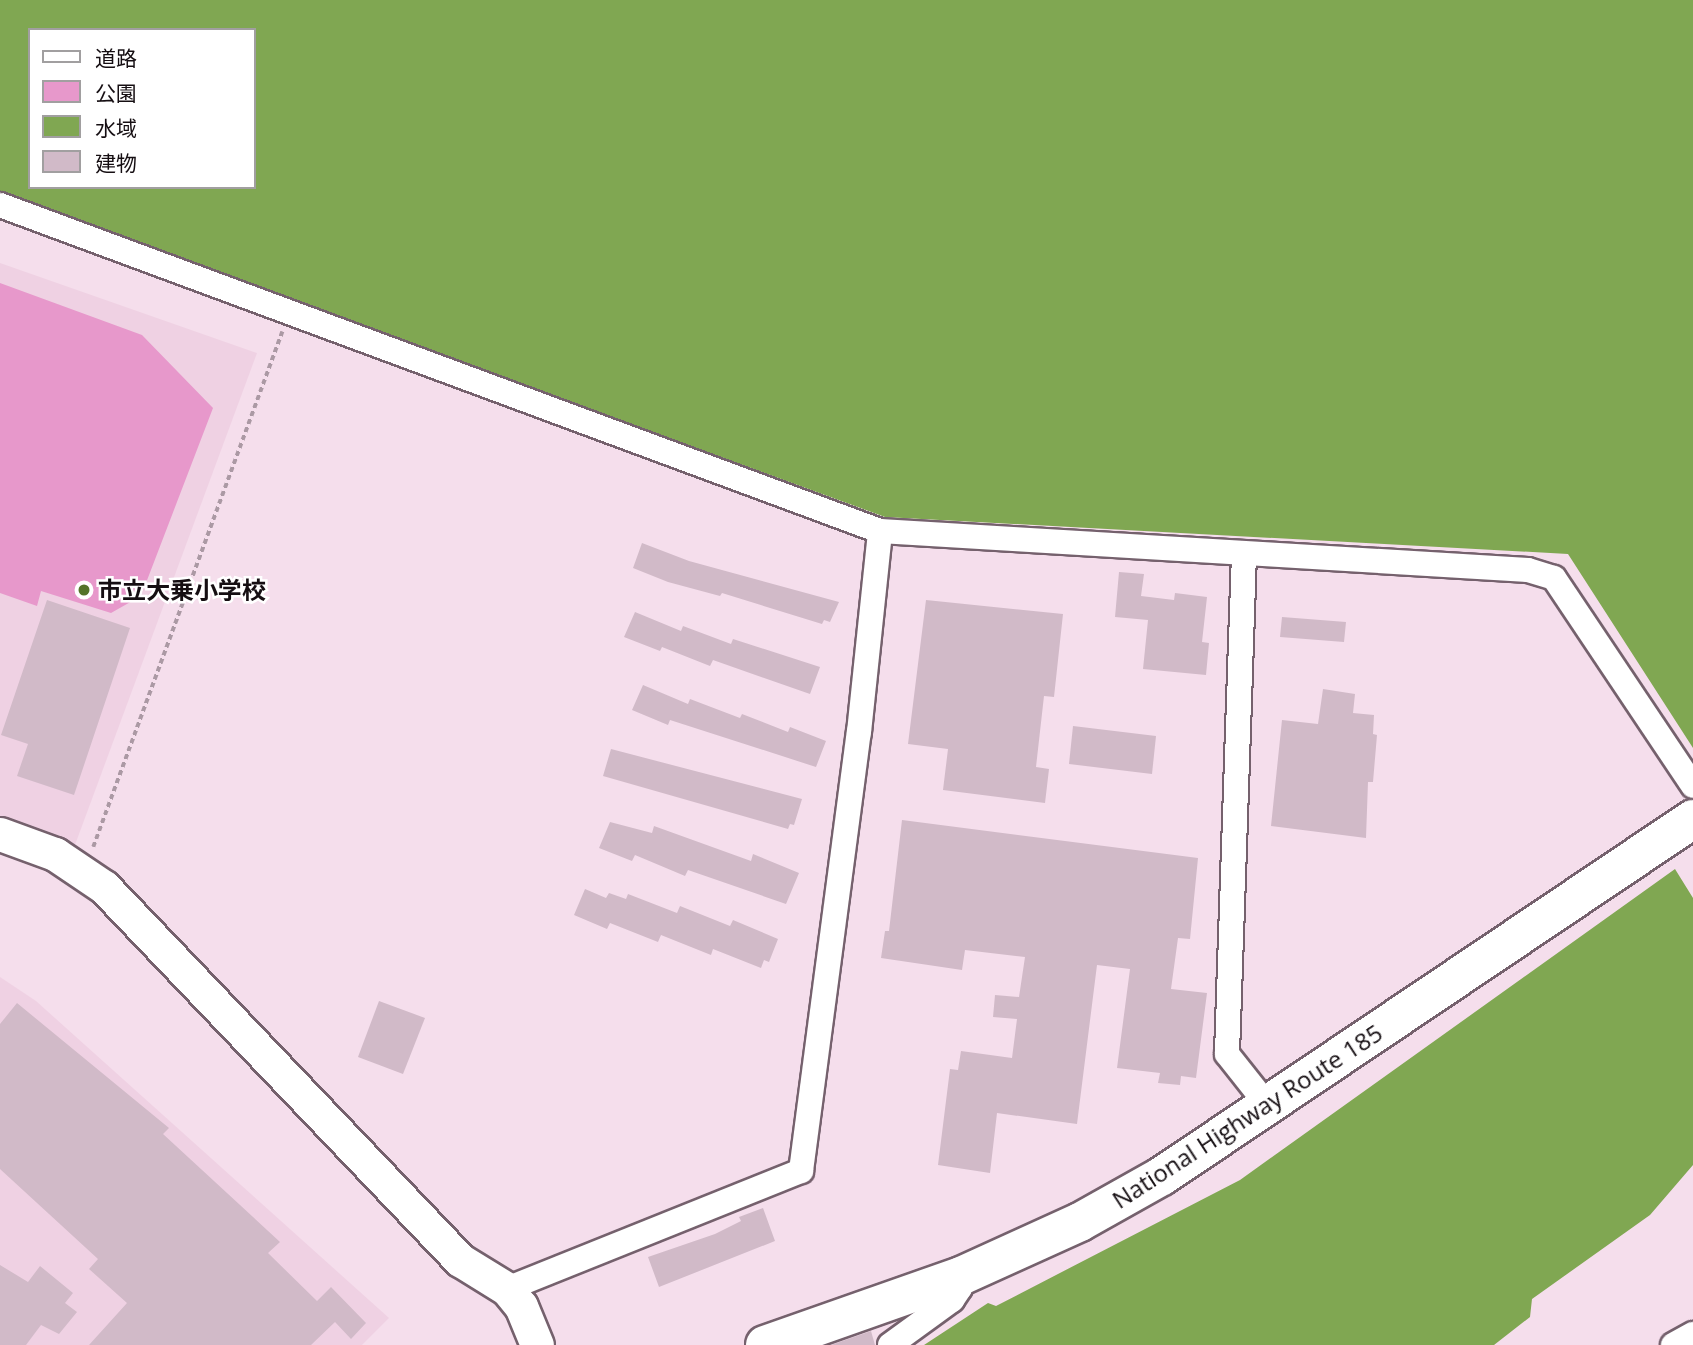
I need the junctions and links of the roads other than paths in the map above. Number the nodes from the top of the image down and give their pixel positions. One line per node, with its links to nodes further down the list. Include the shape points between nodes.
1 (0, 205): 2 (street)
2 (880, 531): 3 (street); 9 (street, via 859,732 801,1171)
3 (1244, 554): 4 (street, via 1528,570 1554,578); 7 (street, via 1227,1054)
4 (1693, 786)
5 (1693, 819): 7 (highway, National Highway Route 185)
6 (0, 834): 9 (street, via 55,854 104,887 460,1260)
7 (1269, 1107): 8 (highway, National Highway Route 185, via 1080,1222)
8 (961, 1276): 12 (highway, National Highway Route 185); 13 (street, via 952,1300)
9 (507, 1289): 11 (street, via 521,1306)
10 (1693, 1334): 14 (street)
11 (537, 1345)
12 (765, 1345)
13 (890, 1345)
14 (1673, 1345)

